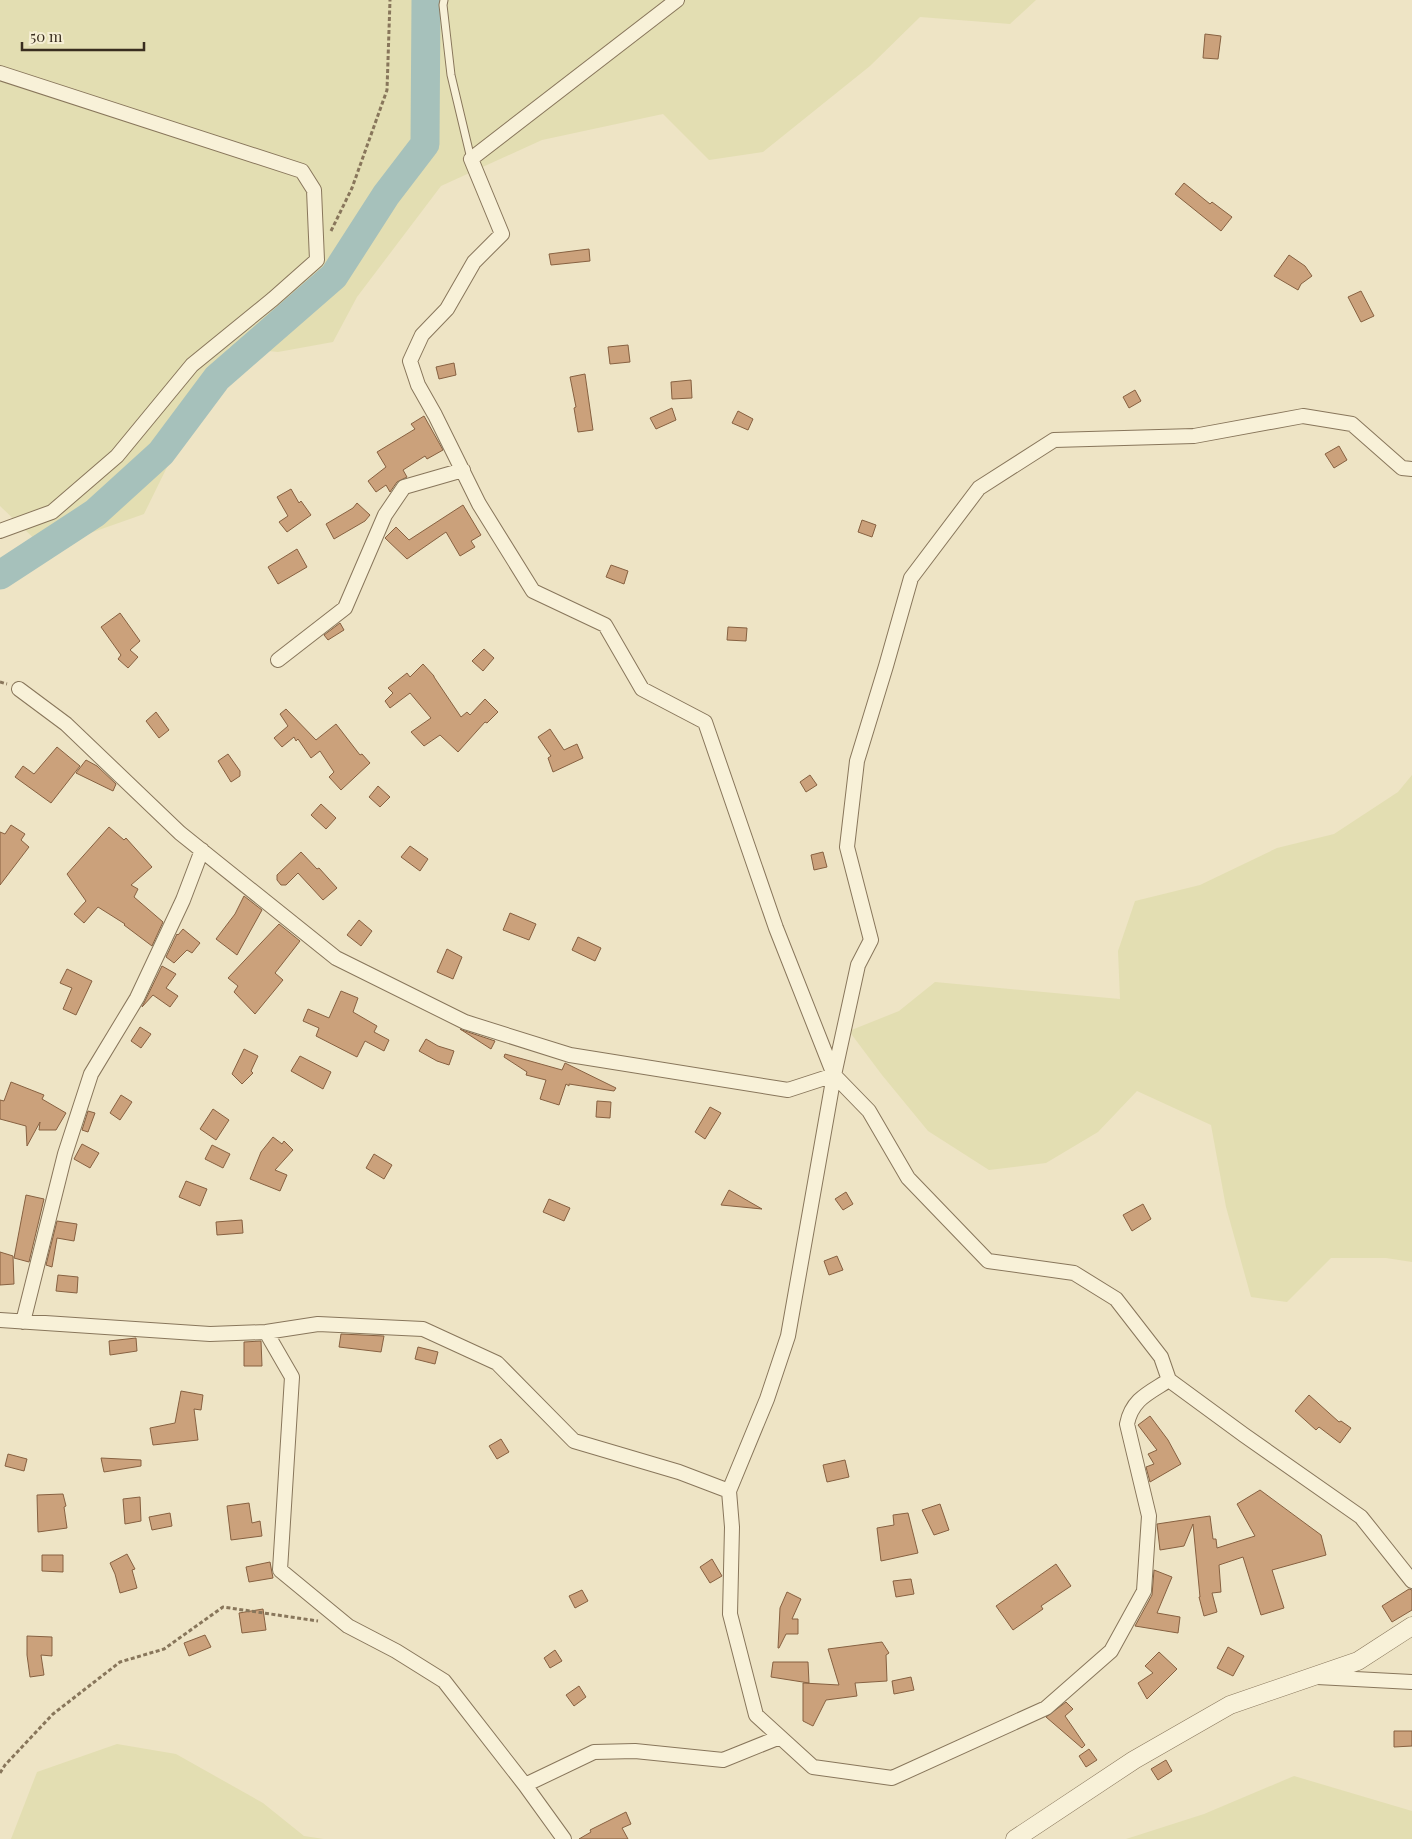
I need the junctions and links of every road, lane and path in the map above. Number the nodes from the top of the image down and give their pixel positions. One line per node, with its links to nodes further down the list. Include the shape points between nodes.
1 (390, 0): 6 (path, via 387,90 352,188)
2 (444, 0): 5 (lane, via 450,75)
3 (677, 0): 5 (street)
4 (0, 73): 9 (street, via 302,172 314,190 317,260 192,365 117,456 52,512)
5 (471, 160): 8 (street, via 502,234 474,262 447,309 422,334 410,361 418,385)
6 (329, 236)
7 (1412, 469): 13 (street, via 1402,468 1352,424 1303,416 1194,436 1054,440 979,488 911,578 856,761 847,847 871,940 858,965)
8 (462, 470): 10 (street, via 404,488 384,514 345,608); 13 (street, via 479,504 533,591 605,625 642,689 705,722 776,928)
9 (0, 531)
10 (278, 660)
11 (19, 689): 12 (street, via 66,724)
12 (202, 850): 13 (street, via 336,958 465,1022 570,1055 788,1090); 15 (street, via 183,900 137,998 90,1074 65,1154)
13 (834, 1075): 17 (street, via 869,1111 908,1178 988,1261 1074,1273 1116,1299 1161,1357); 18 (street, via 788,1336 767,1399)
14 (0, 1320): 15 (street)
15 (23, 1322): 16 (street, via 210,1334)
16 (266, 1332): 18 (street, via 318,1324 423,1329 497,1363 574,1441 679,1472); 26 (street, via 292,1377 280,1570 348,1626 396,1650 444,1681)
17 (1169, 1380): 19 (street, via 1361,1517); 24 (street, via 1137,1401 1129,1413 1127,1424 1149,1516 1144,1591 1111,1651 1046,1708 892,1778 813,1767)
18 (729, 1491): 24 (street, via 732,1527 730,1614 756,1715)
19 (1412, 1581)
20 (320, 1622): 25 (path, via 223,1607 164,1649 120,1662 53,1714)
21 (1412, 1626): 22 (street, via 1358,1661)
22 (1311, 1677): 23 (street); 28 (street, via 1230,1705 1134,1760)
23 (1412, 1682)
24 (780, 1737): 26 (street, via 723,1760 635,1751 594,1752)
25 (0, 1773)
26 (525, 1785): 27 (street)
27 (564, 1839)
28 (1015, 1839)

